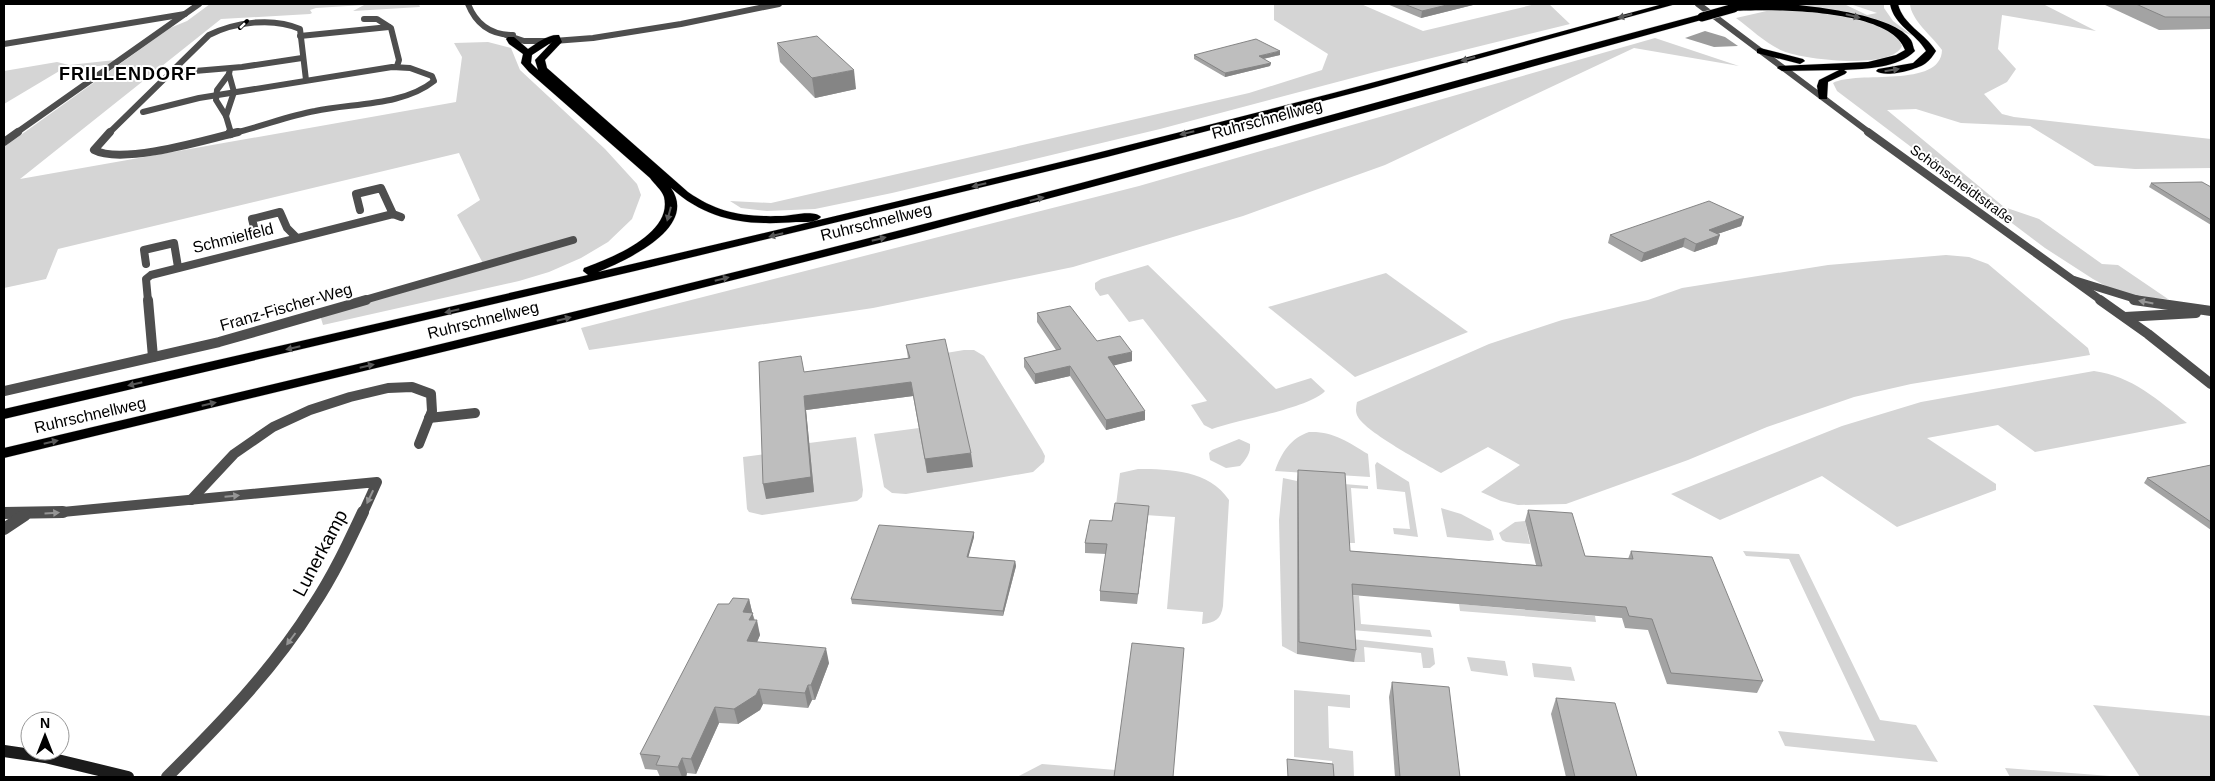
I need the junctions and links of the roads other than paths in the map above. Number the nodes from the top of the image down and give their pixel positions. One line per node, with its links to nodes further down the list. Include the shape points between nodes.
1 (199, 4): 9 (street)
2 (468, 4): 15 (street, via 483,26)
3 (779, 4): 16 (street, via 638,32)
4 (1672, 4): 36 (highway, Ruhrschnellweg, one-way to 36, via 1269,112)
5 (1698, 4): 19 (street, Schönscheidtstraße)
6 (1752, 4): 8 (highway, Ruhrschnellweg)
7 (1894, 4): 23 (highway, one-way to 7, via 1896,69 1917,64 1928,57 1931,51 1928,45 1898,16)
8 (1734, 8): 23 (highway, one-way to 23, via 1794,7 1835,12 1880,24 1910,44 1910,51 1900,58); 53 (highway, Ruhrschnellweg, one-way to 8, bridge, via 517,331 908,232)
9 (186, 14): 18 (street); 34 (street)
10 (364, 19): 11 (street, via 377,19)
11 (379, 22): 12 (street); 13 (street)
12 (389, 28): 13 (street); 22 (street, via 399,60)
13 (362, 30): 14 (street)
14 (300, 36): 21 (street, via 304,43); 26 (street, via 300,29 287,24 226,28 209,35)
15 (508, 37): 16 (street); 17 (street); 20 (highway)
16 (557, 39): 17 (highway); 36 (highway, via 540,60 542,69 684,194 708,209 735,217 774,220)
17 (544, 42): 20 (highway)
18 (4, 44)
19 (1760, 51): 23 (highway); 24 (street, Schönscheidtstraße)
20 (528, 54): 43 (highway, one-way to 43, via 526,63 532,70 654,176 670,196 672,210 658,232 606,265)
21 (302, 58): 25 (street); 27 (street)
22 (397, 66): 27 (street); 33 (street, via 415,69 432,76 434,81 423,90 398,98 313,111)
23 (1846, 69): 24 (highway); 30 (highway, via 1824,80)
24 (1785, 71): 30 (street, Schönscheidtstraße)
25 (230, 72): 26 (street); 28 (street); 29 (street)
26 (171, 73): 31 (street)
27 (306, 80): 28 (street)
28 (233, 94): 29 (street); 32 (street)
29 (216, 97): 31 (street); 32 (street)
30 (1823, 97): 42 (street, Schönscheidtstraße)
31 (127, 115): 33 (street, via 95,147 96,153 112,157 134,155)
32 (226, 116): 33 (street)
33 (231, 134)
34 (4, 142)
35 (360, 210): 38 (street, Schmielfeld, via 356,194 381,188 397,215)
36 (874, 211): 43 (highway, Ruhrschnellweg, one-way to 43)
37 (256, 235): 38 (street, Schmielfeld, via 252,219 280,212 286,228)
38 (296, 238): 41 (street, Schmielfeld)
39 (573, 240): 46 (street, Franz-Fischer-Weg, via 324,313)
40 (146, 264): 41 (street, Schmielfeld, via 144,250 174,243)
41 (178, 267): 46 (street, Schmielfeld, via 146,279)
42 (2072, 280): 44 (street, one-way to 42, via 2135,300); 45 (street, Schönscheidtstraße)
43 (499, 300): 50 (highway, Ruhrschnellweg, one-way to 50)
44 (2211, 312): 45 (street)
45 (2125, 317): 47 (street, Schönscheidtstraße)
46 (153, 357): 48 (street, Franz-Fischer-Weg)
47 (2211, 384)
48 (4, 392)
49 (475, 413): 51 (street)
50 (4, 414)
51 (429, 418): 52 (street); 54 (street, via 431,394 412,387 388,388 310,410 272,427 234,454)
52 (420, 444)
53 (4, 453)
54 (191, 500): 56 (street, Lunerkamp, one-way to 54); 60 (street, Lunerkamp, one-way to 60, via 377,482 346,550 314,607 292,638 235,706)
55 (4, 513): 56 (street, Lunerkamp)
56 (24, 514): 57 (street)
57 (4, 529)
58 (4, 751): 59 (main road)
59 (128, 777)
60 (167, 777)

